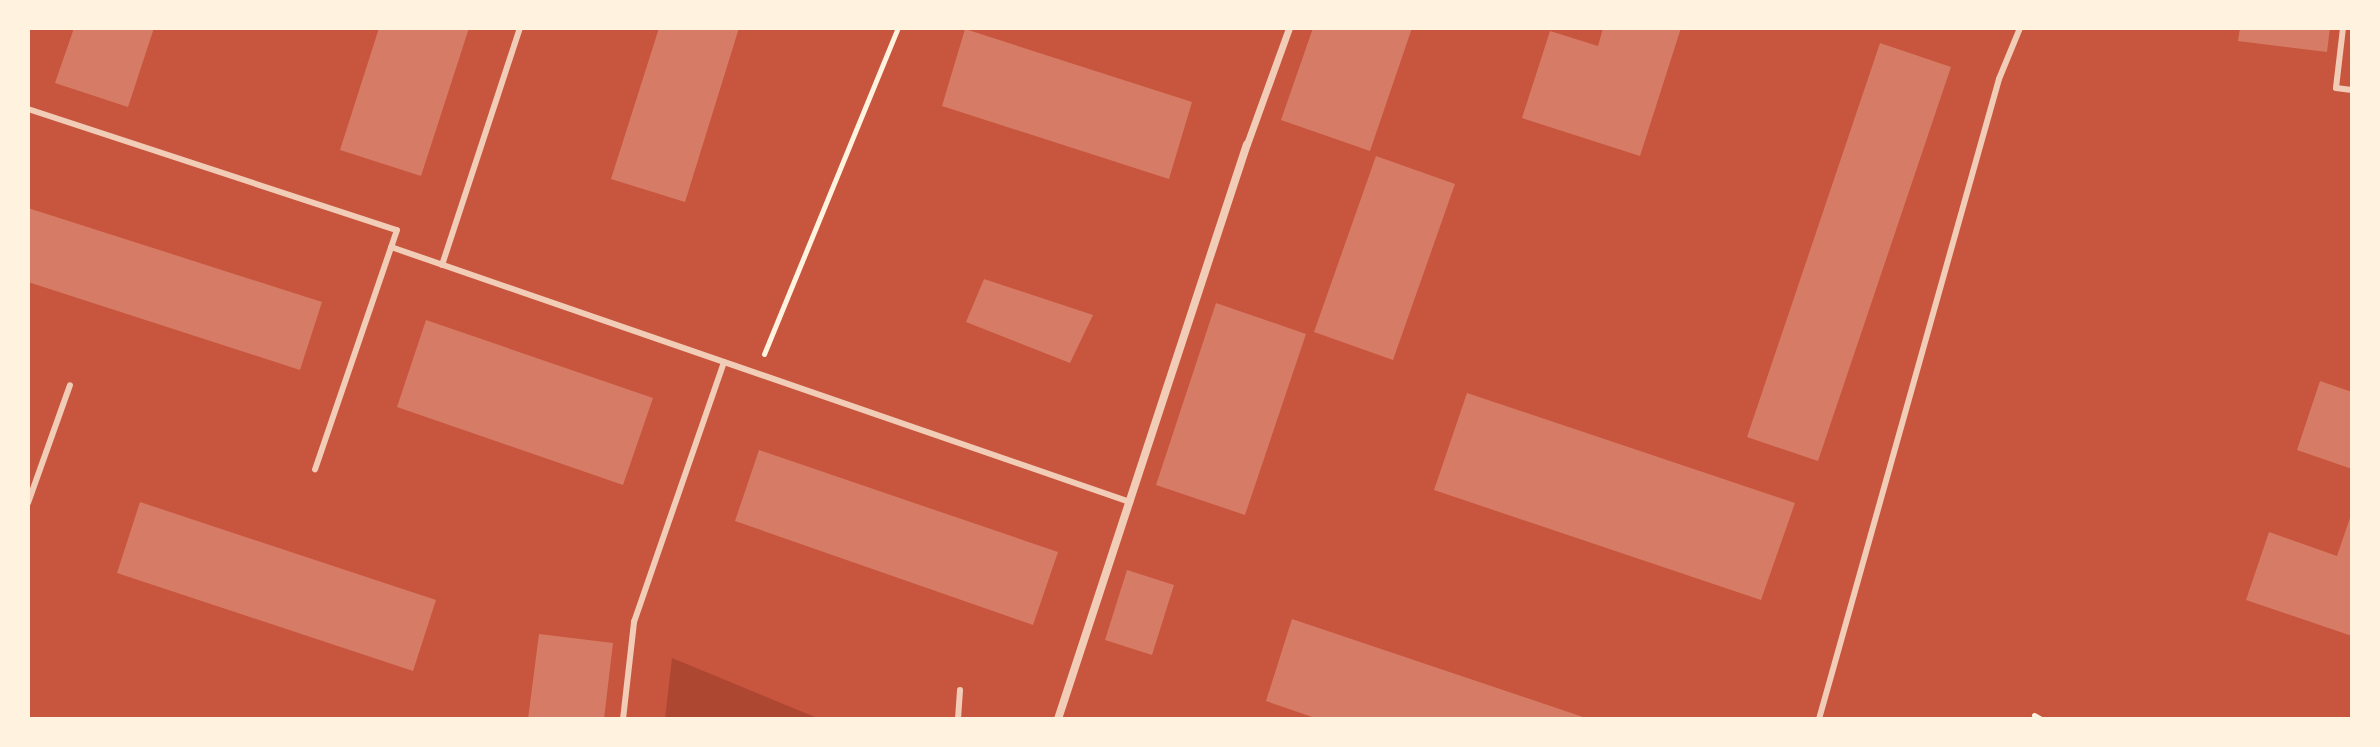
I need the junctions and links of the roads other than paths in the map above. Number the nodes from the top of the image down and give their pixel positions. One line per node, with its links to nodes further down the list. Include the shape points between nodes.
1 (520, 28): 9 (lane)
2 (1289, 28): 7 (street)
3 (2020, 28): 19 (lane, via 1999,79)
4 (2343, 28): 5 (lane, via 2336,88)
5 (2352, 90)
6 (28, 109): 8 (lane, via 397,230)
7 (1247, 144): 13 (street)
8 (391, 247): 9 (lane); 12 (lane)
9 (442, 265): 10 (lane)
10 (724, 362): 13 (lane); 16 (lane, via 634,622)
11 (70, 385): 14 (lane)
12 (315, 469)
13 (1130, 502): 18 (street)
14 (28, 503)
15 (960, 690): 17 (lane)
16 (623, 719)
17 (958, 719)
18 (1058, 719)
19 (1819, 719)

